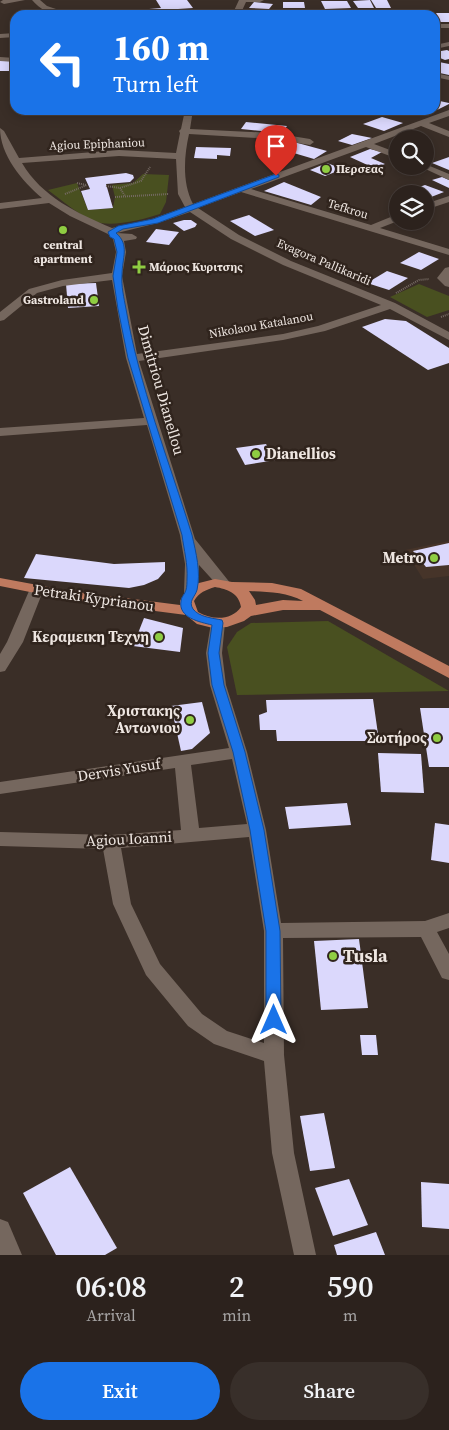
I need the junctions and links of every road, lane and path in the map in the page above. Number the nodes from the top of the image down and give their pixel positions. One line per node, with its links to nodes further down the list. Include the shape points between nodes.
1 (21, 0): 5 (street)
2 (36, 0): 6 (street)
3 (243, 0): 4 (street)
4 (260, 0)
5 (4, 2)
6 (50, 10)
7 (449, 114): 9 (street)
8 (187, 115): 10 (street)
9 (423, 124): 12 (street); 14 (street)
10 (184, 130): 13 (street); 17 (street)
11 (0, 131): 18 (street)
12 (449, 134)
13 (310, 142)
14 (365, 143): 15 (street); 25 (street)
15 (389, 152)
16 (158, 154): 17 (street, Agiou Epiphaniou); 18 (street, Agiou Epiphaniou, via 98,154); 24 (path, via 141,181)
17 (180, 156): 33 (street, via 183,194)
18 (15, 161): 30 (street, via 26,178)
19 (434, 171): 20 (street)
20 (449, 177)
21 (77, 183): 22 (path)
22 (88, 185)
23 (106, 186): 24 (path)
24 (120, 188): 27 (path)
25 (240, 189): 33 (street); 37 (street, Tefkrou)
26 (170, 194): 27 (path)
27 (125, 196): 28 (path)
28 (115, 197)
29 (449, 199): 31 (street)
30 (48, 200): 32 (street); 38 (street)
31 (434, 204)
32 (0, 206)
33 (191, 208): 34 (street); 44 (street, Evagora Pallikaridi, via 235,237 269,254)
34 (155, 221): 36 (street); 39 (street)
35 (389, 221): 37 (street)
36 (127, 227): 38 (street, via 115,229); 39 (street, via 135,230)
37 (370, 229): 41 (street, Tefkrou)
38 (115, 235): 39 (street); 40 (street, Dimitriou Dianellou)
39 (134, 235): 40 (street, Dimitriou Dianellou)
40 (121, 252): 42 (street, Dimitriou Dianellou)
41 (449, 252)
42 (117, 276): 45 (street, via 62,283 32,291); 47 (street, Dimitriou Dianellou)
43 (447, 277): 44 (path, via 420,280)
44 (386, 303): 46 (street, Evagora Pallikaridi); 47 (street, Nikolaou Katalanou, via 321,329)
45 (0, 318)
46 (449, 337)
47 (132, 358): 48 (street, Dimitriou Dianellou)
48 (152, 421): 49 (street); 50 (street, Dimitriou Dianellou)
49 (0, 432)
50 (187, 535): 52 (street, Dimitriou Dianellou, via 205,563); 54 (street, Dimitriou Dianellou, via 192,564)
51 (0, 582): 53 (main road, Petraki Kyprianou)
52 (228, 585): 54 (main road, via 206,584); 55 (main road, via 285,589); 57 (main road, via 246,594 248,607)
53 (36, 591): 56 (main road, Petraki Kyprianou); 59 (street, via 15,642)
54 (191, 592): 56 (main road, via 186,604)
55 (324, 607): 57 (main road, via 283,605); 60 (main road)
56 (188, 611): 58 (main road, via 200,620)
57 (245, 612): 58 (main road, via 236,619)
58 (218, 623): 61 (street, via 214,653 218,685)
59 (0, 667)
60 (449, 673)
61 (239, 752): 62 (street, Dervis Yusuf); 64 (street)
62 (182, 760): 63 (street, Dervis Yusuf); 65 (street)
63 (0, 788)
64 (257, 830): 65 (street, Agiou Ioanni); 70 (street)
65 (191, 836): 67 (street, Agiou Ioanni)
66 (0, 840): 67 (street, Agiou Ioanni)
67 (111, 842): 72 (street, via 122,904 153,969 195,1020 221,1038)
68 (449, 920): 69 (street)
69 (426, 929): 70 (street); 71 (street)
70 (273, 931): 72 (street)
71 (449, 972)
72 (274, 1055): 75 (street, via 283,1153)
73 (0, 1230): 74 (street)
74 (12, 1255)
75 (305, 1255)

